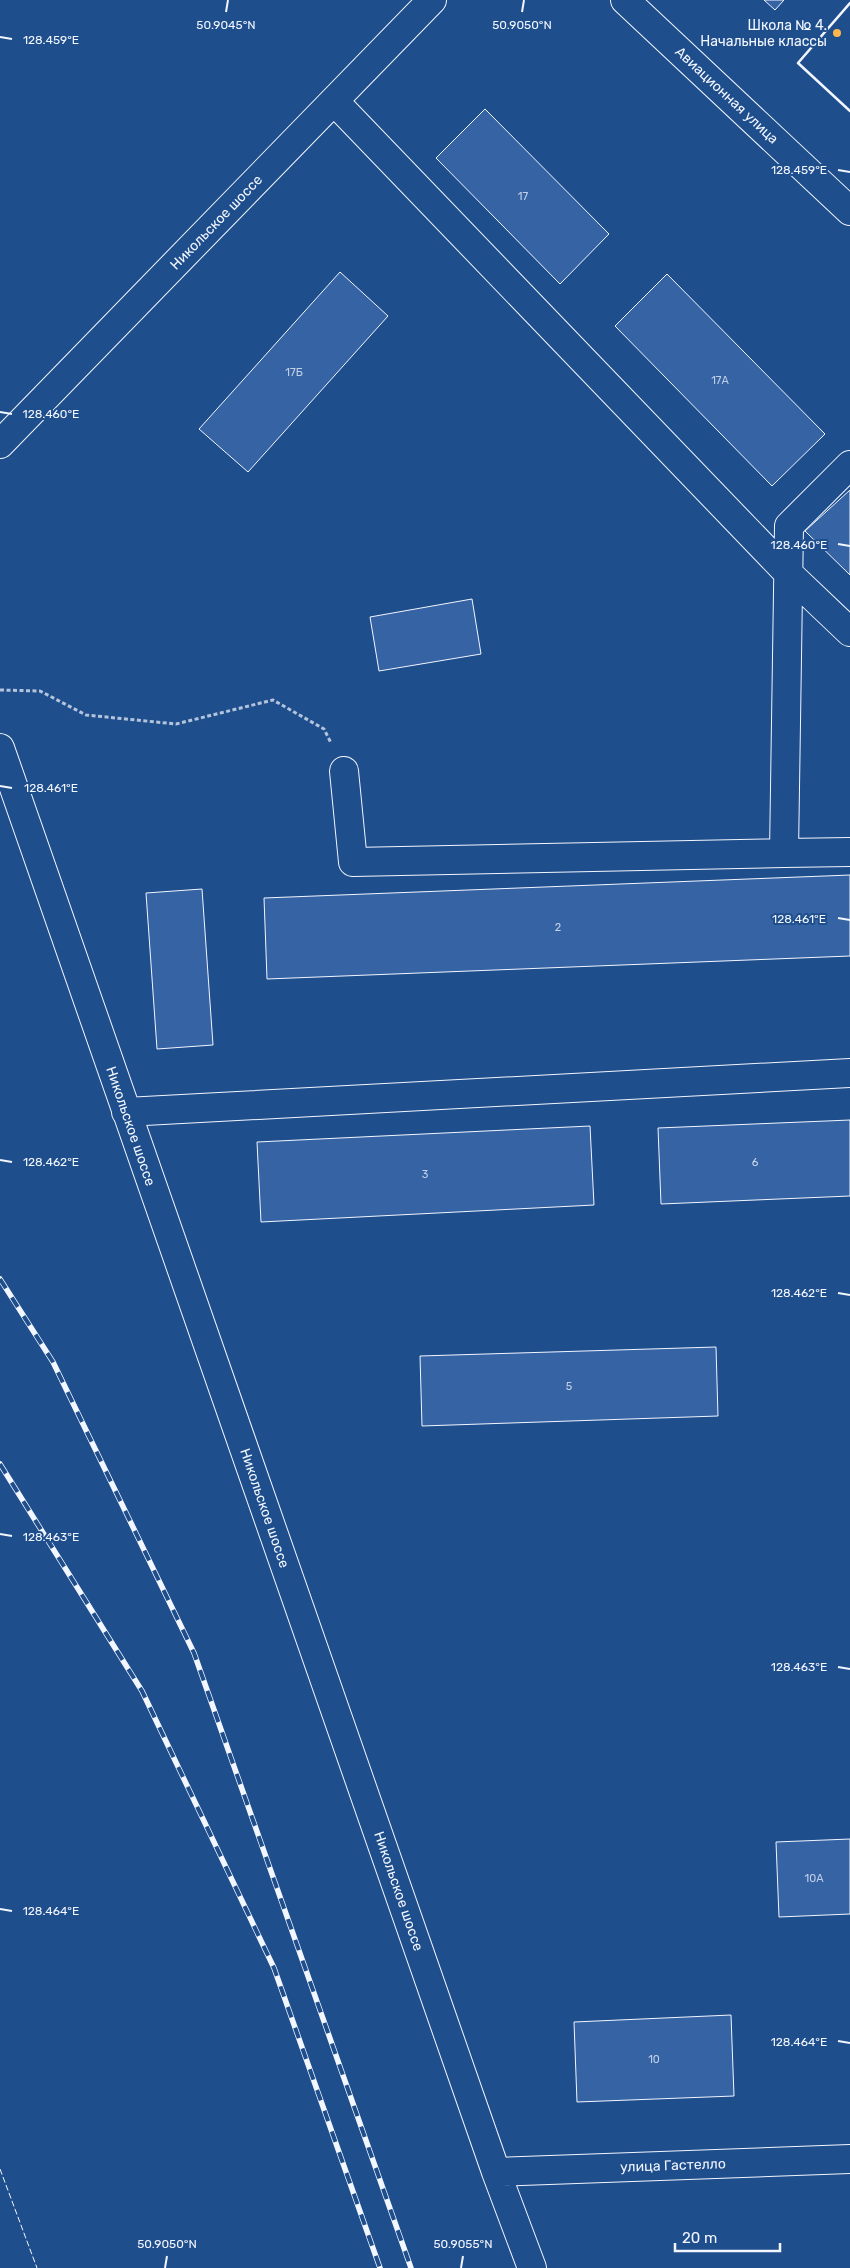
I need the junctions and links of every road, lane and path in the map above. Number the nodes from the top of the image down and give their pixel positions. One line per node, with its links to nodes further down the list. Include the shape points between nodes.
1 (432, 0): 3 (street, Никольское шоссе)
2 (625, 0): 4 (street, Авиационная улица)
3 (334, 101): 5 (street, Никольское шоссе); 7 (street)
4 (850, 210)
5 (0, 444)
6 (850, 465): 7 (street, via 789,526)
7 (788, 573): 8 (street); 13 (street)
8 (850, 632)
9 (0, 690): 11 (path, via 40,691 86,715 176,724 273,700 324,729)
10 (0, 748): 15 (street, Никольское шоссе)
11 (344, 771): 13 (street, via 353,862)
12 (850, 852): 13 (street)
13 (784, 853)
14 (850, 1073): 15 (street)
15 (126, 1112): 17 (street, Никольское шоссе)
16 (850, 2159): 17 (street, улица Гастелло)
17 (496, 2172): 18 (street, Никольское шоссе)
18 (532, 2268)

